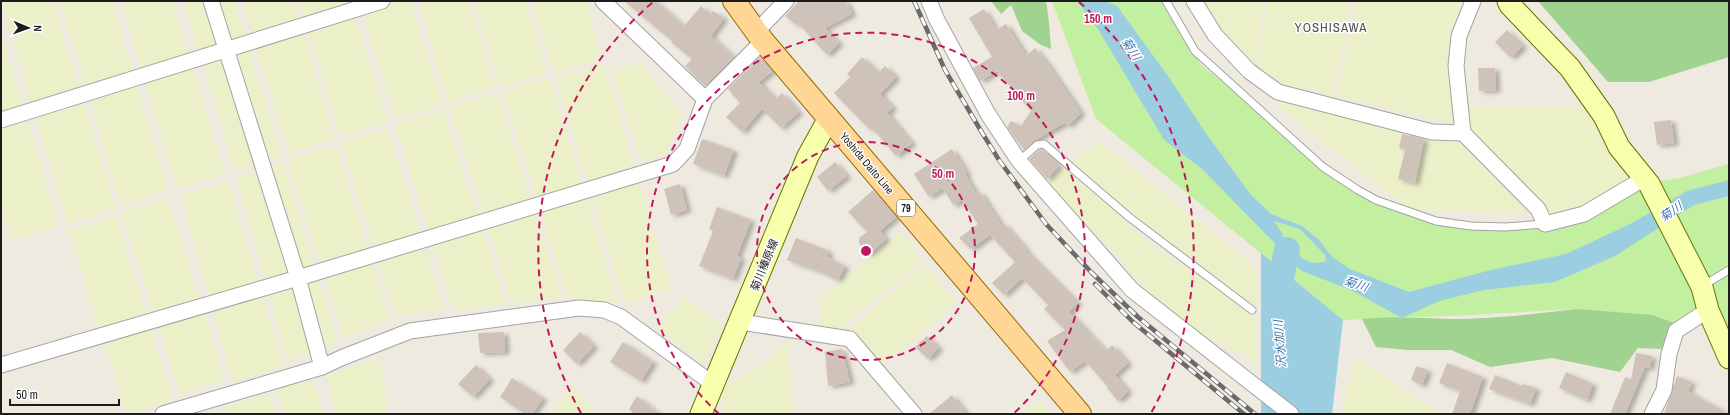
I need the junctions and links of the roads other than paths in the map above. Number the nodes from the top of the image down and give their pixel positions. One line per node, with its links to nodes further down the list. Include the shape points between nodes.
1 (211, 1): 12 (street)
2 (382, 1): 12 (street)
3 (603, 1): 13 (street)
4 (734, 1): 11 (main road, Yoshida Daito Line / 79)
5 (786, 1): 11 (street)
6 (929, 1): 17 (street, via 936,20 988,114)
7 (1166, 1): 19 (lane, via 1195,51 1323,167 1358,190 1376,200 1436,221 1505,228)
8 (1194, 1): 16 (street, via 1215,35 1248,71 1278,92 1432,132)
9 (1473, 1): 16 (street, via 1459,36 1456,66)
10 (1508, 1): 18 (street, via 1570,68 1604,116 1619,147)
11 (760, 36): 13 (street); 14 (main road, Yoshida Daito Line / 79)
12 (226, 50): 15 (street); 21 (street)
13 (705, 99): 21 (street, via 687,149 673,164)
14 (829, 118): 25 (street, 菊川榛原線, via 808,156); 33 (main road, Yoshida Daito Line / 79)
15 (1, 120)
16 (1463, 134): 19 (street, via 1538,209)
17 (1019, 161): 23 (lane, via 1037,145 1044,144 1129,217); 34 (street, via 1132,290)
18 (1646, 181): 19 (street, via 1584,214); 22 (street)
19 (1545, 224)
20 (1729, 270): 22 (lane)
21 (298, 278): 27 (street); 28 (street)
22 (1700, 284): 24 (street)
23 (1252, 310)
24 (1708, 310): 26 (street); 35 (street, via 1676,332 1669,354 1664,390)
25 (741, 322): 29 (street, 菊川榛原線); 32 (street, via 850,340)
26 (1729, 358)
27 (1, 365)
28 (322, 367): 29 (street, via 410,331 579,308 604,310 621,318); 30 (street)
29 (713, 384): 31 (street, 菊川榛原線)
30 (163, 414)
31 (701, 414)
32 (914, 414)
33 (1080, 414)
34 (1291, 414)
35 (1652, 414)

